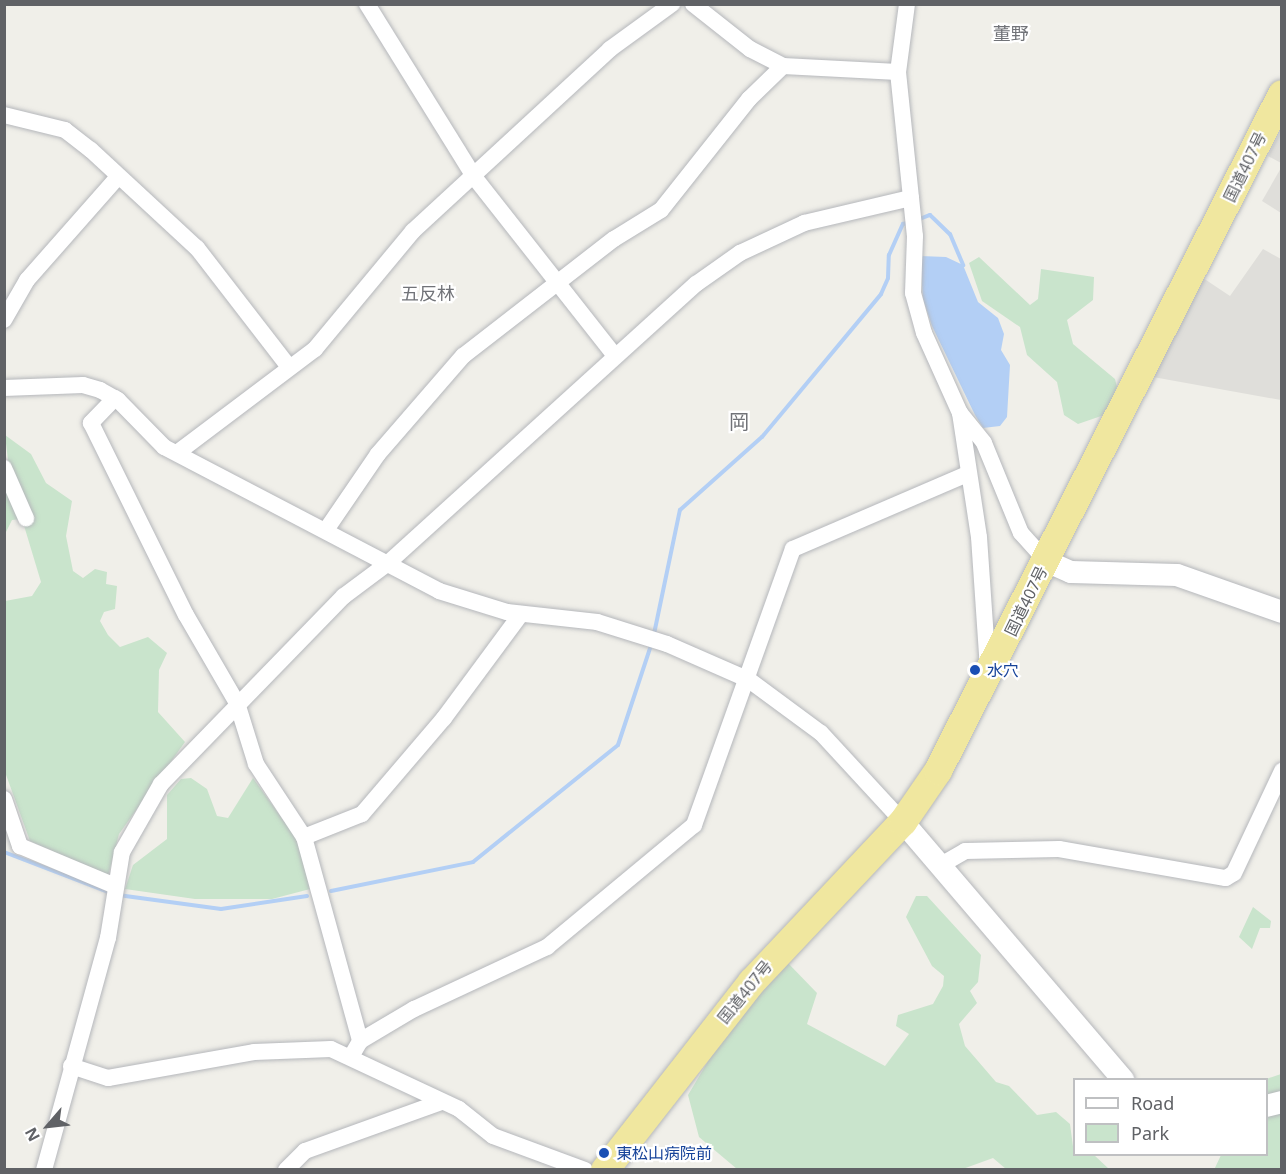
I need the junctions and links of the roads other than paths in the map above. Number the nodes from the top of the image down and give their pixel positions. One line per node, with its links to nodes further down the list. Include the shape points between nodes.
1 (367, 4): 10 (street)
2 (672, 4): 10 (street, via 610,48)
3 (693, 4): 5 (street, via 750,49)
4 (908, 4): 6 (street)
5 (783, 66): 6 (street); 12 (street, via 749,99 661,210)
6 (898, 72): 11 (street)
7 (1281, 94): 24 (highway, 国道407号)
8 (4, 115): 9 (street, via 65,130)
9 (117, 178): 13 (street, via 27,280); 15 (street, via 209,261)
10 (475, 178): 12 (street); 15 (street, via 412,231 351,311)
11 (911, 198): 14 (street, via 804,223 750,248 696,284); 18 (street, via 918,318)
12 (558, 285): 14 (street); 23 (street, via 463,356 378,454)
13 (4, 320)
14 (615, 356): 25 (street)
15 (289, 367): 19 (street)
16 (4, 388): 17 (street, via 83,385)
17 (115, 398): 19 (street); 30 (street, via 91,423 186,615)
18 (960, 413): 21 (street); 24 (street, via 984,442 1021,533)
19 (177, 453): 23 (street)
20 (4, 468): 22 (street)
21 (967, 474): 28 (street, via 979,537); 29 (street, via 793,549)
22 (26, 518)
23 (326, 530): 25 (street)
24 (1046, 561): 26 (street, via 1071,572 1177,575); 28 (highway, 国道407号)
25 (387, 564): 27 (street, via 439,591); 30 (street, via 344,596)
26 (1281, 612)
27 (521, 614): 29 (street, via 597,622 667,644); 34 (street, via 444,718 362,814)
28 (988, 678): 33 (highway, 国道407号, via 938,771)
29 (749, 680): 33 (street, via 821,733); 37 (street, via 694,825 547,947 414,1009)
30 (237, 702): 34 (street, via 256,764); 36 (street, via 161,784 122,852)
31 (1281, 771): 35 (street, via 1234,873 1226,878 1059,849 965,851)
32 (4, 799): 36 (street, via 20,846)
33 (903, 822): 35 (street); 44 (highway, 国道407号, via 752,982)
34 (304, 837): 37 (street)
35 (941, 864): 39 (street)
36 (115, 886): 38 (street, via 108,938)
37 (356, 1048): 38 (street, via 304,1047 254,1052 108,1078); 40 (street)
38 (71, 1066): 41 (street)
39 (1121, 1078)
40 (441, 1101): 42 (street, via 305,1151); 43 (street, via 493,1136)
41 (44, 1170)
42 (286, 1170)
43 (585, 1170)
44 (605, 1170)

